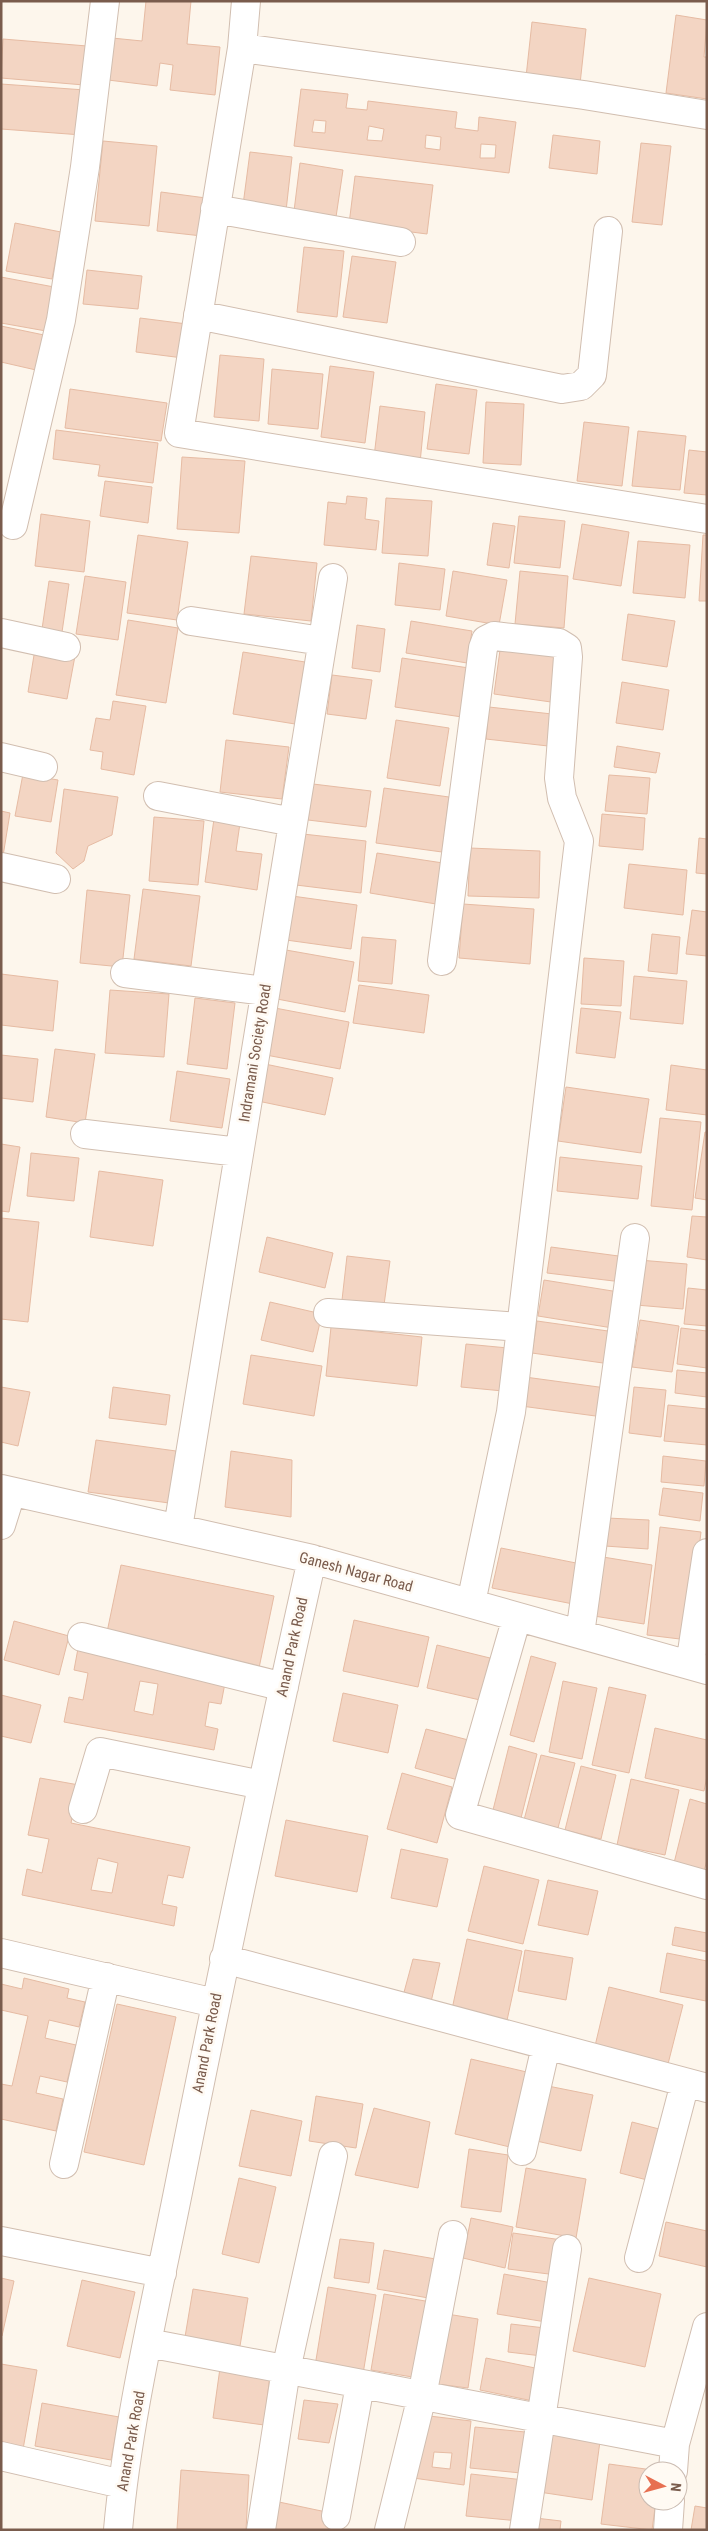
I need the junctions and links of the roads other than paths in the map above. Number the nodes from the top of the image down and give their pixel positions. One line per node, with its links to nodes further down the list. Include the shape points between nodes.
1 (105, 1): 10 (street, via 85,167 61,320)
2 (246, 1): 3 (street)
3 (242, 48): 4 (street); 5 (street)
4 (707, 115)
5 (215, 209): 7 (street); 8 (street)
6 (608, 231): 8 (street, via 592,375 581,386 562,389)
7 (401, 242)
8 (198, 315): 9 (street, via 179,433)
9 (707, 519)
10 (13, 526)
11 (332, 578): 14 (street, Indramani Society Road)
12 (191, 621): 14 (street)
13 (1, 633): 15 (street)
14 (322, 641): 19 (street, Indramani Society Road)
15 (66, 647)
16 (1, 756): 17 (street)
17 (43, 767)
18 (158, 796): 19 (street)
19 (293, 822): 24 (street, Indramani Society Road)
20 (1, 867): 21 (street)
21 (56, 878)
22 (442, 961): 29 (street, via 483,648 486,640 494,636 559,643 567,648 568,657 559,778 562,798 579,841)
23 (124, 973): 24 (street)
24 (265, 991): 26 (street, Indramani Society Road)
25 (85, 1134): 26 (street)
26 (239, 1152): 32 (street, Indramani Society Road)
27 (635, 1238): 37 (street)
28 (328, 1313): 29 (street)
29 (522, 1327): 35 (street, via 511,1412)
30 (6, 1491): 31 (street); 32 (street, Ganesh Nagar Road)
31 (1, 1525)
32 (178, 1528): 34 (street, Ganesh Nagar Road)
33 (707, 1553): 39 (street)
34 (312, 1559): 35 (street, Ganesh Nagar Road); 40 (street, Anand Park Road)
35 (471, 1603): 36 (street, Ganesh Nagar Road)
36 (517, 1617): 37 (street, Ganesh Nagar Road); 43 (street, via 460,1815)
37 (580, 1634): 39 (street, Ganesh Nagar Road)
38 (82, 1638): 40 (street)
39 (698, 1668)
40 (284, 1687): 41 (street, Anand Park Road)
41 (262, 1785): 42 (street, via 100,1752); 45 (street, Anand Park Road)
42 (83, 1809)
43 (707, 1885)
44 (1, 1953): 46 (street)
45 (224, 1959): 47 (street, Anand Park Road); 48 (street)
46 (106, 1977): 47 (street); 52 (street)
47 (215, 2003): 57 (street, Anand Park Road)
48 (546, 2046): 49 (street); 50 (street)
49 (696, 2085): 56 (street)
50 (522, 2151)
51 (333, 2156): 60 (street)
52 (64, 2164)
53 (454, 2235): 62 (street)
54 (1, 2241): 57 (street)
55 (567, 2249): 63 (street)
56 (639, 2258)
57 (162, 2273): 59 (street, Anand Park Road)
58 (707, 2327): 64 (street)
59 (148, 2343): 60 (street); 67 (street, Anand Park Road)
60 (286, 2370): 61 (street); 71 (street)
61 (360, 2385): 62 (street); 69 (street)
62 (422, 2396): 63 (street); 72 (street)
63 (542, 2419): 64 (street); 73 (street)
64 (675, 2444): 66 (street)
65 (1, 2456): 67 (street)
66 (674, 2461)
67 (122, 2484): 70 (street, Anand Park Road)
68 (669, 2511): 74 (street)
69 (336, 2516)
70 (118, 2530)
71 (261, 2530)
72 (389, 2530)
73 (524, 2530)
74 (668, 2530)

